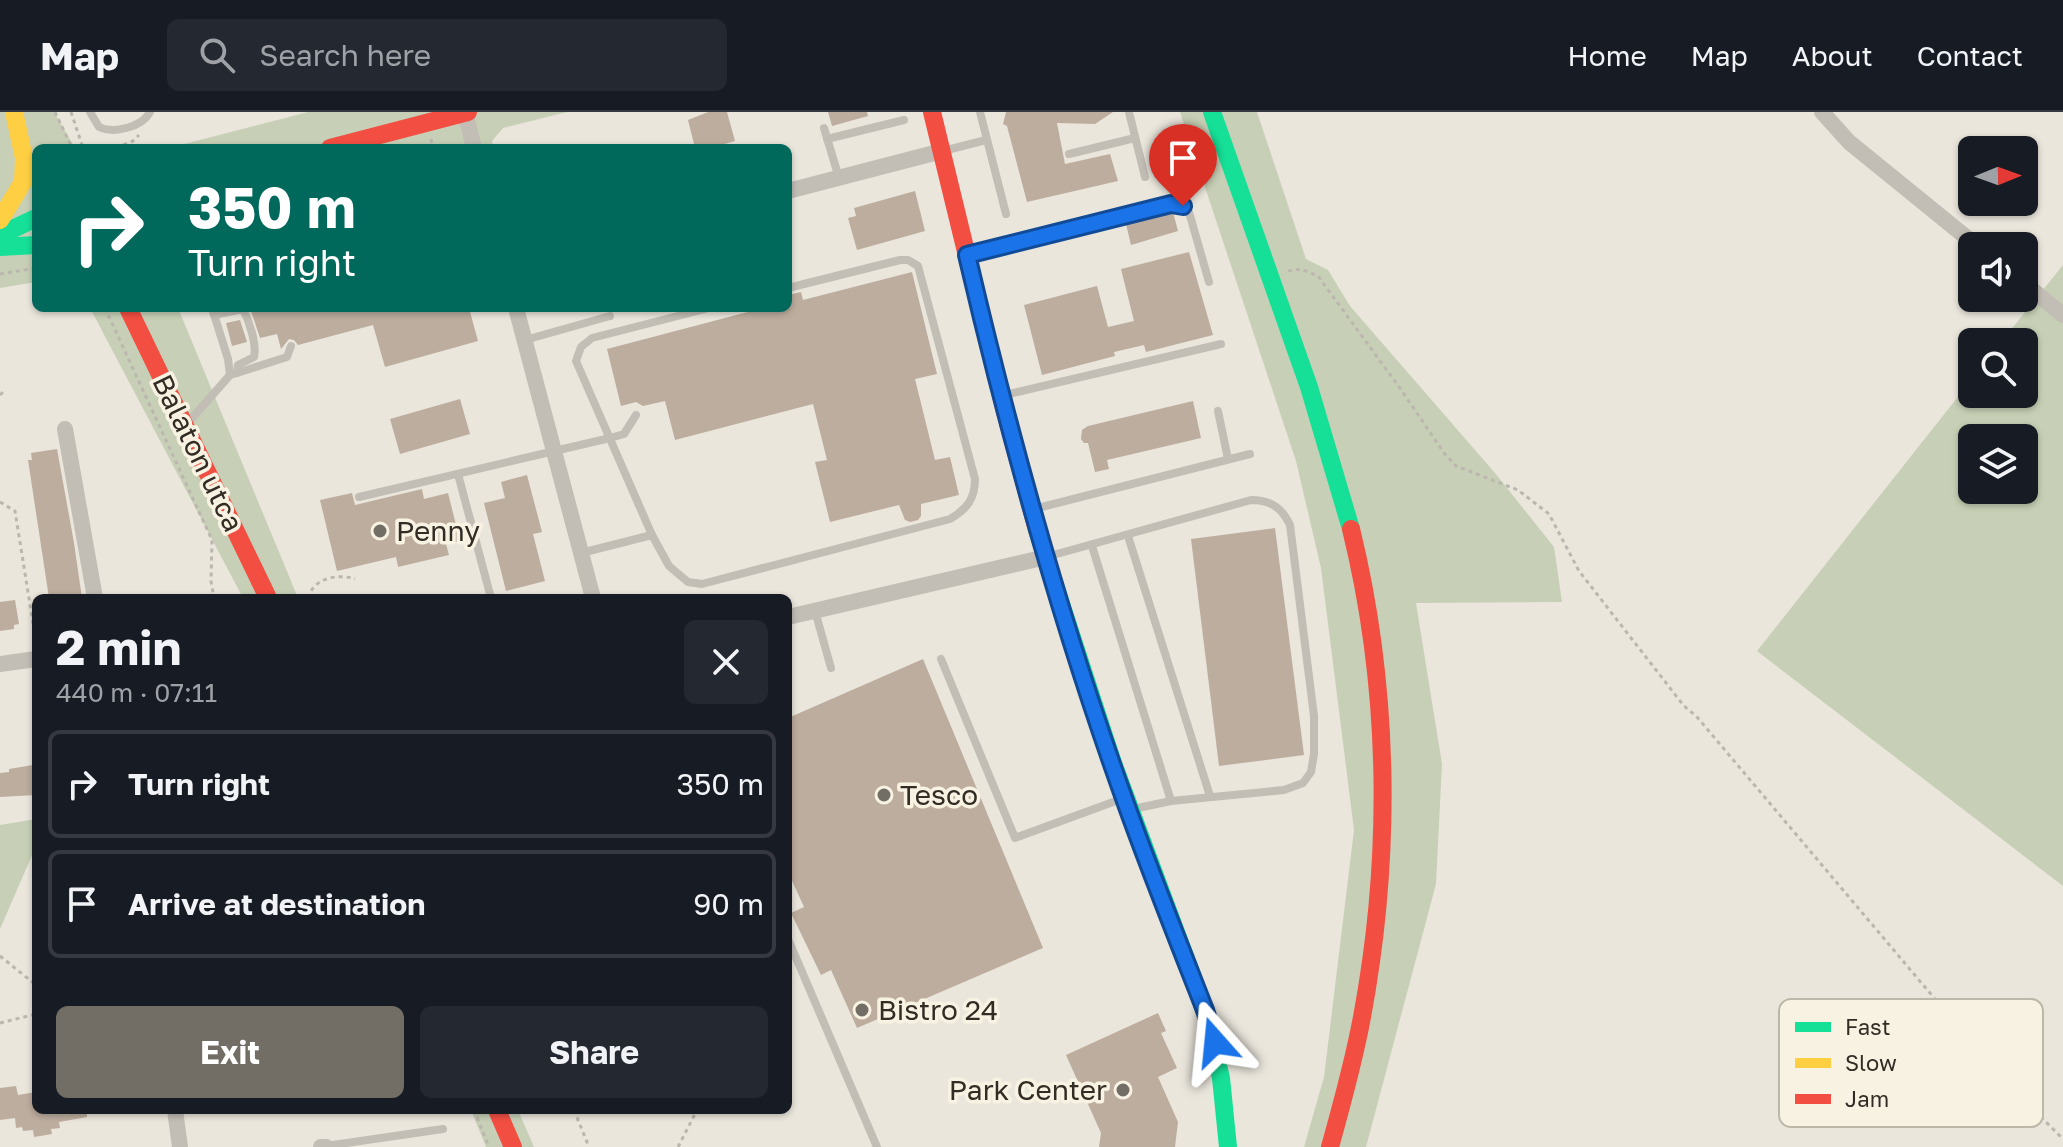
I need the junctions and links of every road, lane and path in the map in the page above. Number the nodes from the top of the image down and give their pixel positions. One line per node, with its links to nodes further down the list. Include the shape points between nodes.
1 (14, 112): 29 (street, via 24,158 23,182)
2 (22, 112): 18 (street)
3 (55, 112): 19 (path)
4 (71, 112): 20 (path)
5 (90, 112): 6 (lane, via 99,127 109,130 138,124)
6 (150, 112)
7 (466, 112): 21 (street); 22 (street)
8 (932, 112): 23 (street)
9 (980, 112): 17 (lane)
10 (1129, 112): 15 (lane)
11 (1212, 112): 38 (street)
12 (1822, 112): 31 (street, via 1849,142)
13 (904, 120): 16 (lane)
14 (824, 128): 16 (lane)
15 (1135, 138): 24 (lane); 25 (lane)
16 (827, 139): 26 (lane)
17 (986, 140): 23 (lane); 28 (lane)
18 (39, 144)
19 (70, 144)
20 (82, 144)
21 (345, 144)
22 (473, 144)
23 (942, 151): 26 (street); 35 (street)
24 (1069, 154)
25 (1145, 177)
26 (839, 178): 27 (street)
27 (792, 190)
28 (1006, 214)
29 (0, 220)
30 (32, 220): 32 (street)
31 (1960, 232)
32 (0, 235)
33 (32, 245): 34 (street)
34 (0, 247)
35 (967, 255): 39 (lane, via 1178,204 1189,212); 56 (street)
36 (32, 269): 37 (path)
37 (0, 274)
38 (1272, 278): 94 (path, via 1291,269 1318,276 1456,466 1518,490 1549,514 1579,571 1684,706); 113 (street, via 1322,423 1357,555 1379,707 1377,906 1365,1002)
39 (1209, 282)
40 (792, 287): 69 (lane, via 900,260 918,266 975,479 970,502 950,519 702,584 675,572)
41 (2038, 294): 48 (street)
42 (107, 312): 76 (path, via 212,540)
43 (130, 312): 59 (street, Balaton utca)
44 (213, 312): 53 (lane)
45 (245, 312): 53 (lane, via 255,354)
46 (517, 312): 50 (street)
47 (693, 312): 61 (lane, via 584,343 577,367)
48 (2063, 315)
49 (610, 316): 50 (lane)
50 (524, 340): 62 (street)
51 (1221, 344): 56 (lane)
52 (291, 346): 53 (lane, via 287,357)
53 (233, 374): 59 (lane)
54 (5, 390): 55 (path)
55 (0, 395)
56 (1000, 397): 68 (street)
57 (1218, 411): 64 (lane)
58 (636, 415): 61 (lane, via 624,434)
59 (186, 426): 77 (street, Balaton utca)
60 (65, 429): 75 (street)
61 (610, 438): 62 (lane); 69 (lane)
62 (552, 451): 65 (lane); 72 (street)
63 (1250, 454): 64 (lane)
64 (1228, 459): 68 (lane)
65 (458, 474): 66 (lane); 79 (lane)
66 (359, 497)
67 (0, 502): 83 (path, via 15,511)
68 (1032, 510): 73 (street)
69 (652, 535): 72 (lane)
70 (1128, 536): 71 (lane); 88 (lane); 88 (lane, via 1251,500 1275,505 1290,525 1314,716 1311,772 1303,783 1284,790)
71 (1092, 546): 73 (lane); 89 (lane)
72 (581, 553): 80 (street)
73 (1046, 557): 81 (street); 90 (street)
74 (355, 579): 78 (path, via 340,576 317,583)
75 (94, 594)
76 (213, 594)
77 (266, 594)
78 (312, 594)
79 (490, 594)
80 (592, 594)
81 (814, 611): 82 (street); 87 (lane)
82 (792, 616)
83 (32, 617)
84 (941, 659): 90 (lane, via 1015,838)
85 (32, 660): 86 (street)
86 (0, 664)
87 (831, 668)
88 (1210, 796): 89 (lane)
89 (1171, 801): 90 (lane)
90 (1126, 804): 112 (street, via 1215,1042)
91 (792, 948): 111 (lane)
92 (0, 956): 93 (path)
93 (32, 982)
94 (1935, 999)
95 (32, 1015): 96 (path)
96 (0, 1023)
97 (176, 1114): 105 (street)
98 (476, 1114): 107 (path)
99 (499, 1114): 108 (street)
100 (576, 1114): 109 (path)
101 (695, 1114): 110 (path)
102 (2043, 1119): 104 (path)
103 (443, 1129): 106 (lane)
104 (2063, 1139)
105 (180, 1147)
106 (324, 1147)
107 (489, 1147)
108 (513, 1147)
109 (589, 1147)
110 (678, 1147)
111 (877, 1147)
112 (1228, 1147)
113 (1330, 1147)

